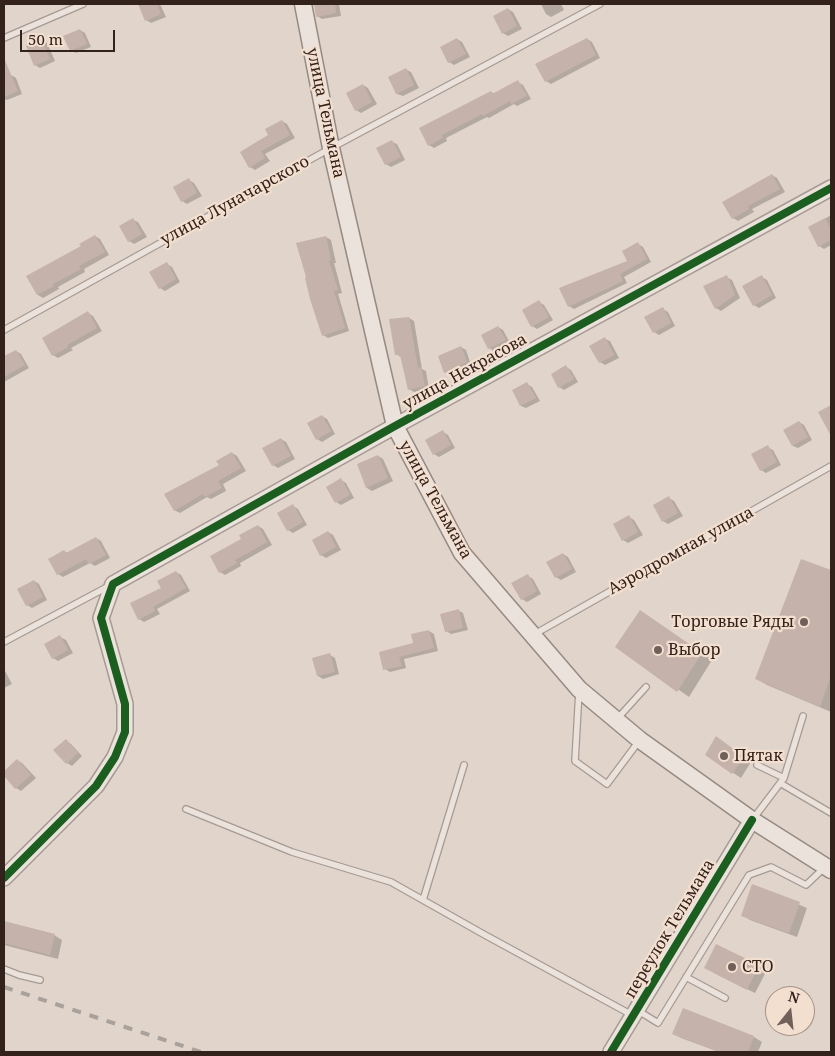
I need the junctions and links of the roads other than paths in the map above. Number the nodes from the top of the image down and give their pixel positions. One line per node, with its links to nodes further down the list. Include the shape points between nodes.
1 (83, 4): 4 (lane)
2 (303, 4): 5 (main road, улица Тельмана)
3 (600, 4): 5 (lane, улица Луначарского)
4 (4, 38)
5 (331, 148): 7 (lane, улица Луначарского); 8 (main road, улица Тельмана)
6 (831, 188): 8 (street, улица Некрасова)
7 (4, 330)
8 (395, 426): 10 (street, улица Некрасова); 11 (main road, улица Тельмана, via 462,553)
9 (831, 466): 11 (lane, Аэродромная улица)
10 (113, 584): 12 (lane, улица Некрасова); 25 (street, via 101,618 125,704 125,732 115,757 96,786)
11 (532, 636): 14 (main road, улица Тельмана)
12 (4, 642)
13 (646, 687): 16 (lane)
14 (579, 689): 16 (main road, улица Тельмана); 17 (lane, via 575,761 607,784)
15 (803, 716): 20 (lane)
16 (616, 720): 17 (main road, улица Тельмана)
17 (640, 740): 23 (main road, улица Тельмана)
18 (464, 765): 26 (lane)
19 (757, 765): 20 (lane)
20 (782, 781): 22 (lane); 23 (lane)
21 (186, 809): 26 (lane, via 292,852 391,882)
22 (831, 813)
23 (752, 820): 24 (main road, улица Тельмана); 31 (street, переулок Тельмана)
24 (828, 868): 28 (lane, via 806,885 771,867 749,875)
25 (4, 878)
26 (423, 900): 31 (lane)
27 (4, 969): 29 (lane)
28 (686, 977): 30 (lane); 31 (lane, via 658,1022)
29 (40, 980)
30 (725, 998)
31 (635, 1013): 32 (street, переулок Тельмана)
32 (611, 1052)

